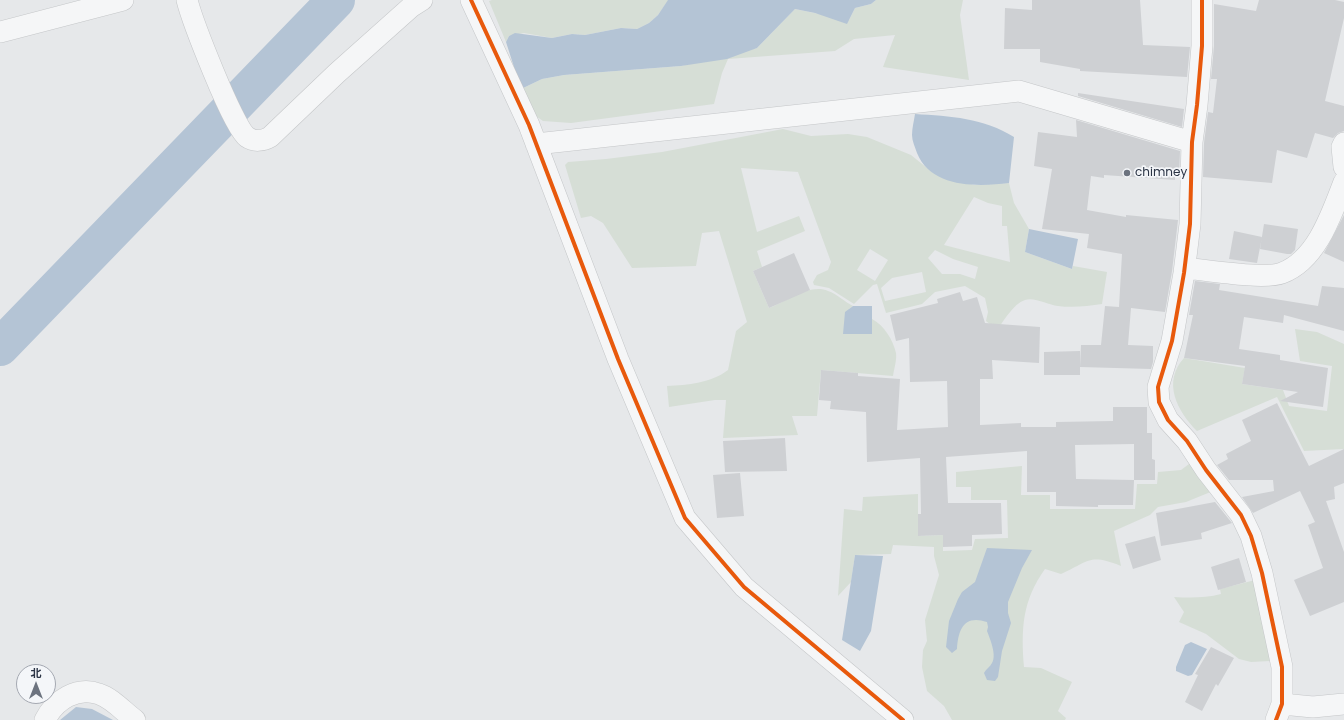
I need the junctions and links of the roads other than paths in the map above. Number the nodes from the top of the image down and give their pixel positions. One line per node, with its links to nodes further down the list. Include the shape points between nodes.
1 (123, 0): 6 (street)
2 (187, 0): 3 (street, via 190,14 242,133 252,140 258,140 270,137 337,73)
3 (422, 0)
4 (471, 0): 9 (street)
5 (1202, 0): 7 (street, via 1202,46)
6 (0, 32)
7 (1192, 142): 9 (street, via 1019,91); 12 (street, via 1190,224)
8 (1344, 143): 10 (street)
9 (536, 144): 17 (street, via 618,359 685,518 744,587)
10 (1344, 167)
11 (1344, 182): 12 (street, via 1324,234 1301,261 1282,274 1258,276)
12 (1185, 268): 14 (street, via 1172,341 1158,387 1159,402 1168,420 1241,515 1251,536 1262,573 1282,667)
13 (1344, 704): 14 (street)
14 (1279, 712)
15 (44, 720): 16 (street, via 61,700 74,692 100,694)
16 (135, 720)
17 (903, 720)

